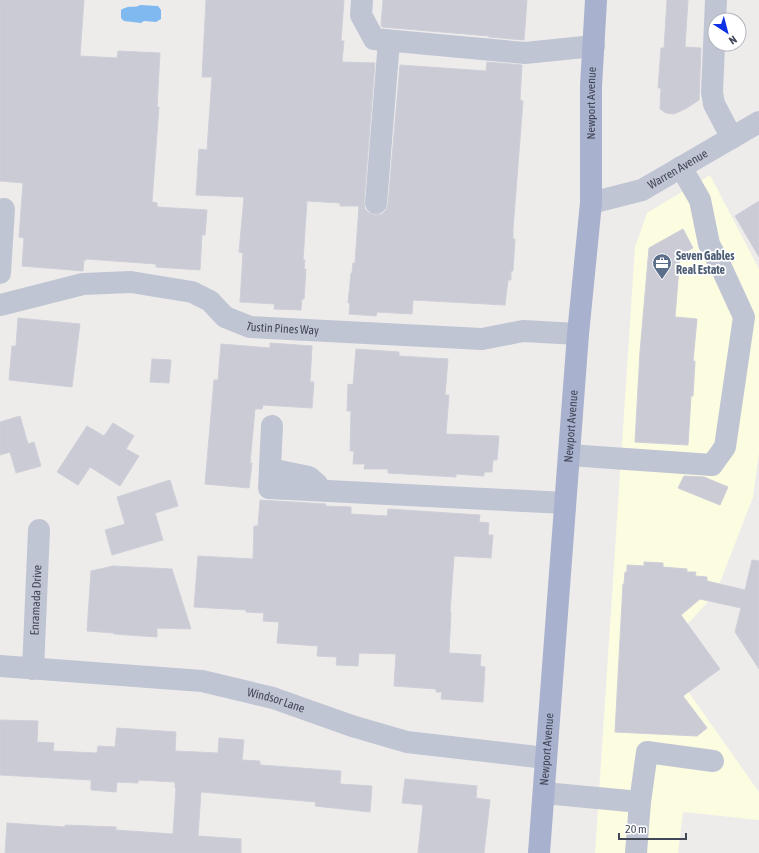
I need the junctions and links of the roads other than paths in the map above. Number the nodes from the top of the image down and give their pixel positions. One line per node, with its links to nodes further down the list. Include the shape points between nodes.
1 (362, 0): 4 (street, via 361,15 374,39)
2 (596, 0): 5 (main road, Newport Avenue)
3 (716, 0): 7 (street, via 712,92 714,104)
4 (389, 41): 5 (street, via 525,54); 9 (street)
5 (594, 46): 10 (main road, Newport Avenue)
6 (759, 122): 7 (street, Warren Avenue)
7 (732, 138): 8 (street, Warren Avenue)
8 (681, 167): 10 (street, Warren Avenue, via 642,190); 16 (street, via 700,200 709,244 744,317 725,446 712,464)
9 (376, 203)
10 (591, 203): 14 (main road, Newport Avenue)
11 (4, 209): 12 (street)
12 (0, 273)
13 (0, 305): 14 (street, Tustin Pines Way, via 82,284 131,282 192,292 210,300 225,317 250,327 482,339 523,331)
14 (578, 334): 16 (main road, Newport Avenue)
15 (272, 426): 17 (street, via 270,469 309,477 314,480 319,490)
16 (569, 455): 17 (main road, Newport Avenue)
17 (565, 504): 21 (main road, Newport Avenue)
18 (39, 530): 20 (street, Enramada Drive)
19 (0, 666): 20 (street, Windsor Lane)
20 (33, 669): 21 (street, Windsor Lane, via 202,681 273,698 407,742)
21 (546, 758): 23 (main road, Newport Avenue)
22 (713, 761): 24 (street, via 647,752)
23 (544, 793): 24 (street); 25 (main road, Newport Avenue)
24 (640, 802): 26 (street)
25 (539, 853)
26 (636, 853)

